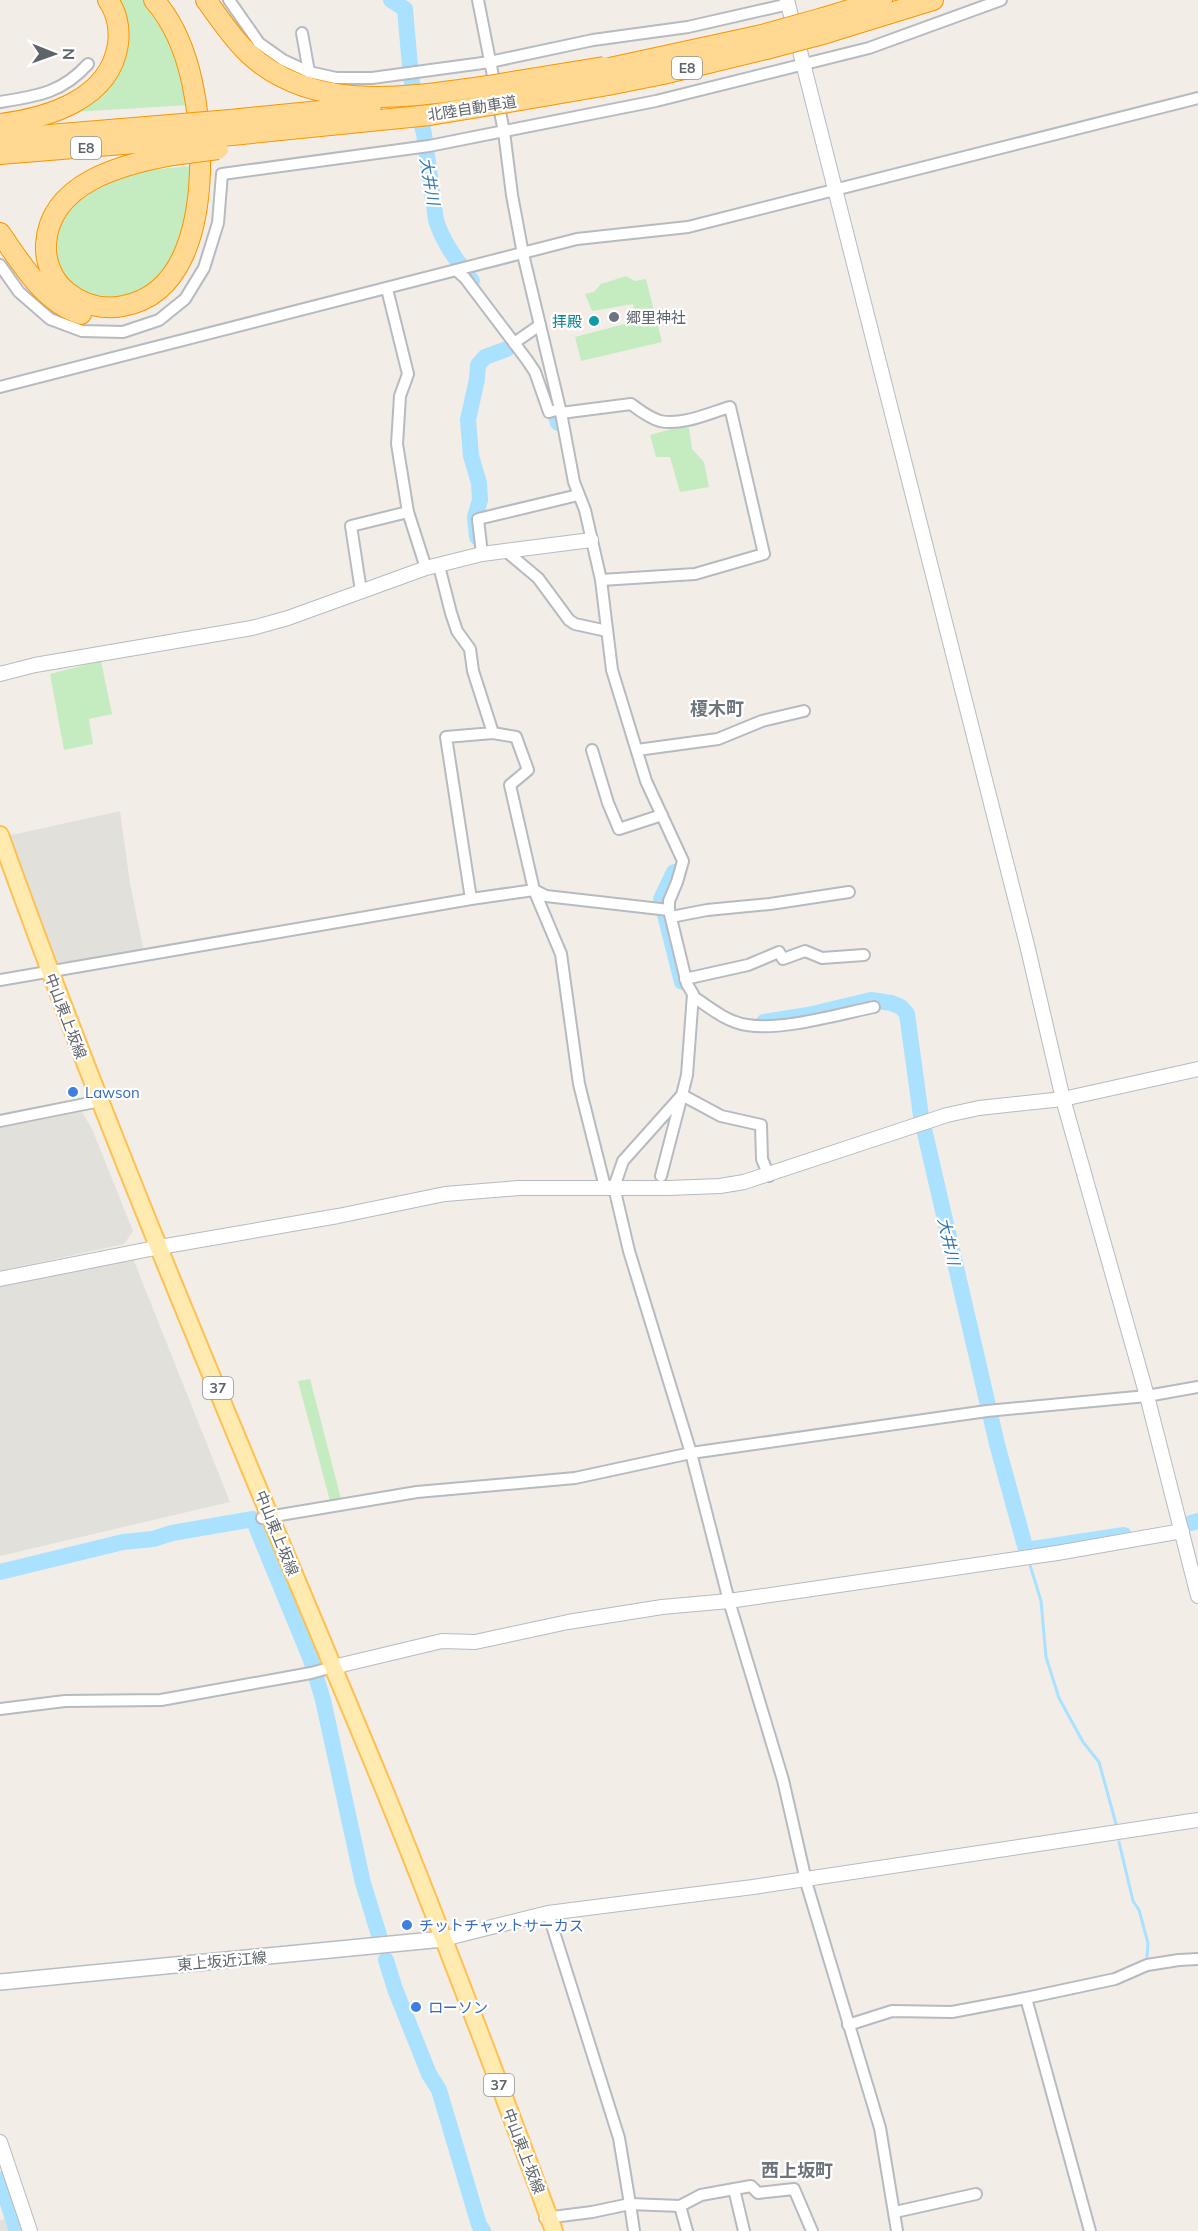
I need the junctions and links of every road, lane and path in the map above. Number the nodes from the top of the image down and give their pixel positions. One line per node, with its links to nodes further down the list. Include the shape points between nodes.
1 (108, 0): 22 (highway, via 118,21 118,40 102,79 86,95 64,108)
2 (154, 0): 26 (highway, via 179,41 195,102 199,180 189,242 178,267 160,288 140,302 108,307 87,304 68,293 51,271 46,250 50,226 61,204 78,188 135,163)
3 (168, 0): 29 (highway, via 183,25 197,63 209,141 210,179 204,228 183,279 168,296 139,314 115,319 88,317 50,297)
4 (206, 0): 21 (highway, via 249,54 287,79 330,94 361,96)
5 (478, 0): 14 (street)
6 (882, 0): 11 (highway, 北陸自動車道 / E8)
7 (933, 0): 11 (highway, 北陸自動車道 / E8)
8 (1001, 0): 16 (street, via 869,48)
9 (234, 1): 17 (street, via 259,44)
10 (788, 2): 14 (street, via 688,27 592,40); 16 (street)
11 (825, 25): 13 (highway, 北陸自動車道 / E8, bridge)
12 (302, 33): 17 (street)
13 (764, 42): 18 (highway, 北陸自動車道 / E8, via 660,58); 18 (highway, 北陸自動車道 / E8, via 663,74)
14 (490, 62): 17 (street, via 372,78 336,78); 23 (street)
15 (88, 64): 20 (street, via 61,87)
16 (803, 64): 23 (street, via 656,101); 28 (street)
17 (309, 72)
18 (606, 74): 21 (highway, 北陸自動車道 / E8, bridge)
19 (1198, 98): 28 (street)
20 (0, 102)
21 (397, 109): 24 (highway, E8); 24 (highway)
22 (0, 124)
23 (504, 132): 30 (street); 31 (street, via 222,174 218,223 204,268 185,299 159,320 123,332 82,331 50,319 19,292)
24 (232, 134): 26 (highway, E8, bridge); 26 (highway, bridge)
25 (0, 139): 26 (highway, E8)
26 (172, 140): 27 (highway, E8)
27 (0, 154)
28 (835, 190): 30 (street, via 688,227 577,239); 67 (street)
29 (0, 233)
30 (523, 255): 32 (street); 34 (street)
31 (0, 265)
32 (462, 269): 33 (street); 35 (street, via 465,278)
33 (387, 289): 36 (street); 39 (street, via 408,374 400,396 397,444)
34 (540, 325): 35 (street); 37 (street)
35 (518, 341): 37 (street, via 535,372 549,412)
36 (0, 387)
37 (558, 411): 38 (street); 44 (street, via 631,404 658,421 669,422 730,407 764,554 695,574)
38 (578, 495): 40 (street); 42 (street, via 478,519)
39 (408, 512): 43 (street); 45 (street, via 351,526)
40 (591, 540): 41 (street); 44 (street)
41 (507, 552): 42 (street); 46 (street, via 538,578 569,620)
42 (482, 554): 43 (street)
43 (433, 567): 45 (street); 49 (street, via 457,631 470,649)
44 (601, 580): 46 (street)
45 (361, 591): 47 (street, via 252,628)
46 (607, 632): 51 (street, via 612,670)
47 (0, 674)
48 (804, 711): 51 (street, via 762,721 718,739)
49 (493, 733): 55 (street, via 516,736 528,770 510,785); 57 (street, via 446,738)
50 (592, 750): 52 (street, via 619,829)
51 (637, 750): 52 (street)
52 (662, 815): 58 (street, via 683,861)
53 (0, 835): 60 (main road, 中山東上坂線 / 37)
54 (0, 863): 60 (main road, 中山東上坂線 / 37)
55 (534, 890): 57 (street); 58 (street, via 546,896); 72 (street, via 561,954 579,1084)
56 (849, 892): 58 (street, via 770,904)
57 (471, 899): 60 (street)
58 (667, 911): 61 (street)
59 (864, 955): 61 (street, via 822,958 805,951 783,959 779,952)
60 (44, 973): 62 (street); 68 (main road, 中山東上坂線 / 37)
61 (685, 979): 63 (street)
62 (0, 980)
63 (694, 998): 64 (street, via 745,1025 766,1027); 66 (street)
64 (874, 1007)
65 (1198, 1069): 67 (street)
66 (682, 1095): 70 (street); 71 (street, via 721,1116 761,1125 762,1159); 72 (street, via 623,1161)
67 (1063, 1099): 71 (street, via 979,1108 922,1123); 76 (street)
68 (95, 1102): 69 (street); 73 (main road, 中山東上坂線 / 37)
69 (0, 1121)
70 (661, 1176)
71 (769, 1176): 72 (street, via 720,1186)
72 (609, 1187): 73 (street, via 445,1194); 77 (street)
73 (154, 1248): 74 (street); 78 (main road, 中山東上坂線 / 37)
74 (0, 1279)
75 (1198, 1387): 76 (street)
76 (1147, 1396): 77 (street, via 991,1411); 79 (street)
77 (691, 1453): 78 (street, via 575,1478 417,1492); 81 (street)
78 (266, 1518): 82 (main road, 中山東上坂線 / 37)
79 (1182, 1531): 80 (street); 81 (street)
80 (1198, 1596)
81 (729, 1601): 82 (street, via 568,1622 475,1642 442,1641); 85 (street, via 783,1780)
82 (321, 1670): 83 (street, via 161,1700 65,1701); 87 (main road, 中山東上坂線 / 37)
83 (0, 1709)
84 (1198, 1820): 85 (street)
85 (805, 1879): 86 (street); 91 (street)
86 (548, 1913): 87 (street); 95 (street, via 619,2138)
87 (438, 1940): 89 (main road, 東上坂近江線); 98 (main road, 中山東上坂線 / 37)
88 (1198, 1959): 90 (street, via 1147,1965 1115,1979)
89 (0, 1982)
90 (1026, 1998): 91 (street, via 952,2012 892,2011); 105 (street)
91 (848, 2025): 97 (street, via 880,2128)
92 (0, 2142): 99 (street)
93 (734, 2189): 96 (street, via 701,2195); 102 (street); 103 (street, via 751,2186 758,2193 794,2189)
94 (976, 2194): 97 (street)
95 (630, 2204): 96 (street); 98 (street); 100 (street)
96 (680, 2206): 101 (street)
97 (895, 2212): 104 (street)
98 (548, 2224)
99 (30, 2231)
100 (634, 2231)
101 (687, 2231)
102 (744, 2231)
103 (812, 2231)
104 (897, 2231)
105 (1090, 2231)

